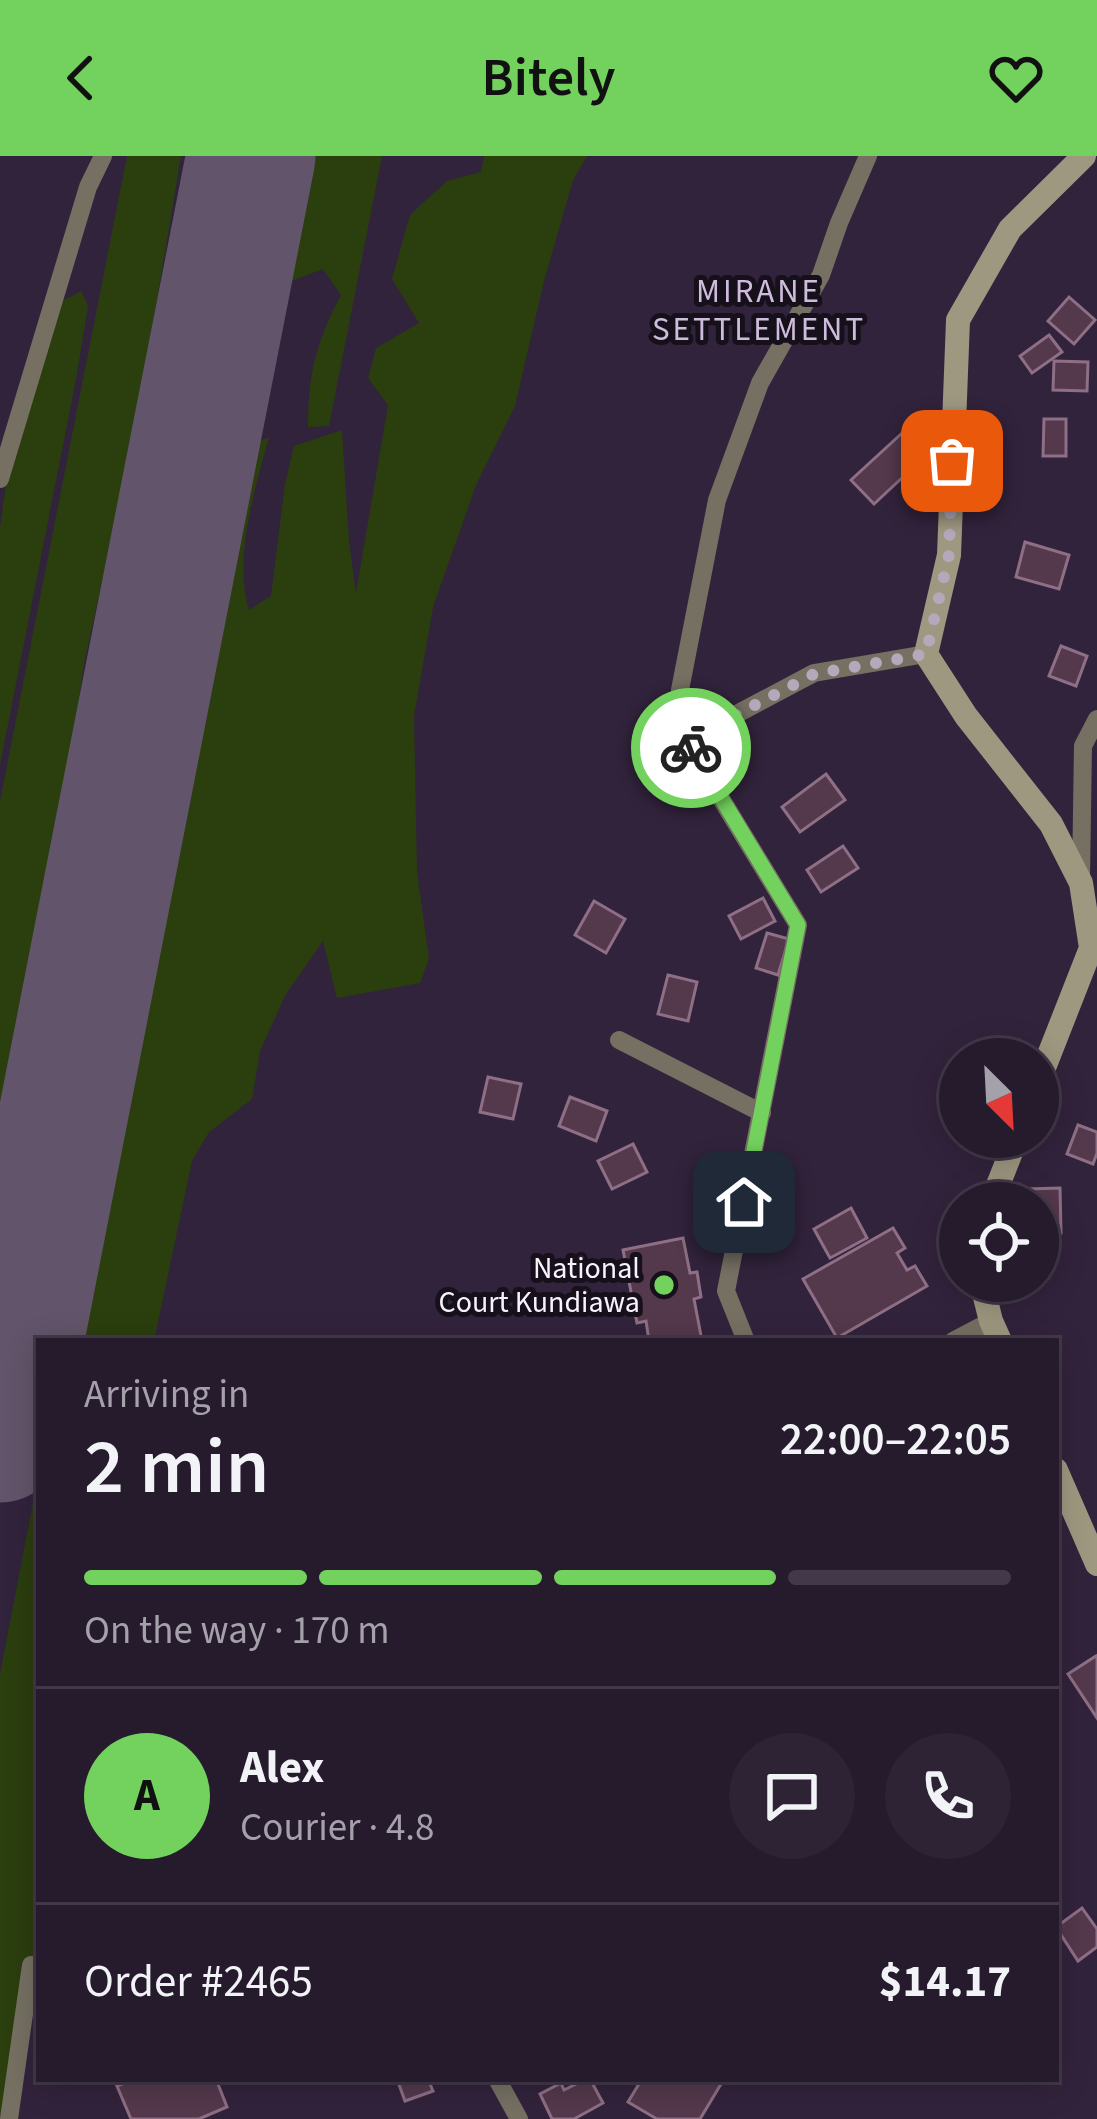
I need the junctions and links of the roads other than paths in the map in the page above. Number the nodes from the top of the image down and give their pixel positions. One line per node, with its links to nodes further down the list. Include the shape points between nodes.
1 (103, 156): 4 (street)
2 (868, 156): 7 (street, via 821,275 760,382 717,500 680,690)
3 (1084, 156): 5 (main road, via 1010,229 958,320 949,555)
4 (0, 479)
5 (926, 654): 7 (street, via 814,674); 8 (main road, via 1051,824)
6 (1097, 719): 8 (street, via 1083,746)
7 (686, 741): 11 (street, via 798,925)
8 (1081, 883): 9 (main road, via 1091,948)
9 (1056, 1038)
10 (619, 1040): 11 (street)
11 (762, 1113): 14 (street, via 726,1291)
12 (987, 1302): 13 (main road)
13 (996, 1331): 15 (street)
14 (745, 1338)
15 (966, 1338)
16 (1059, 1477): 17 (main road)
17 (1097, 1564)
18 (31, 1966): 20 (street)
19 (499, 2082): 21 (street)
20 (9, 2119)
21 (519, 2119)

